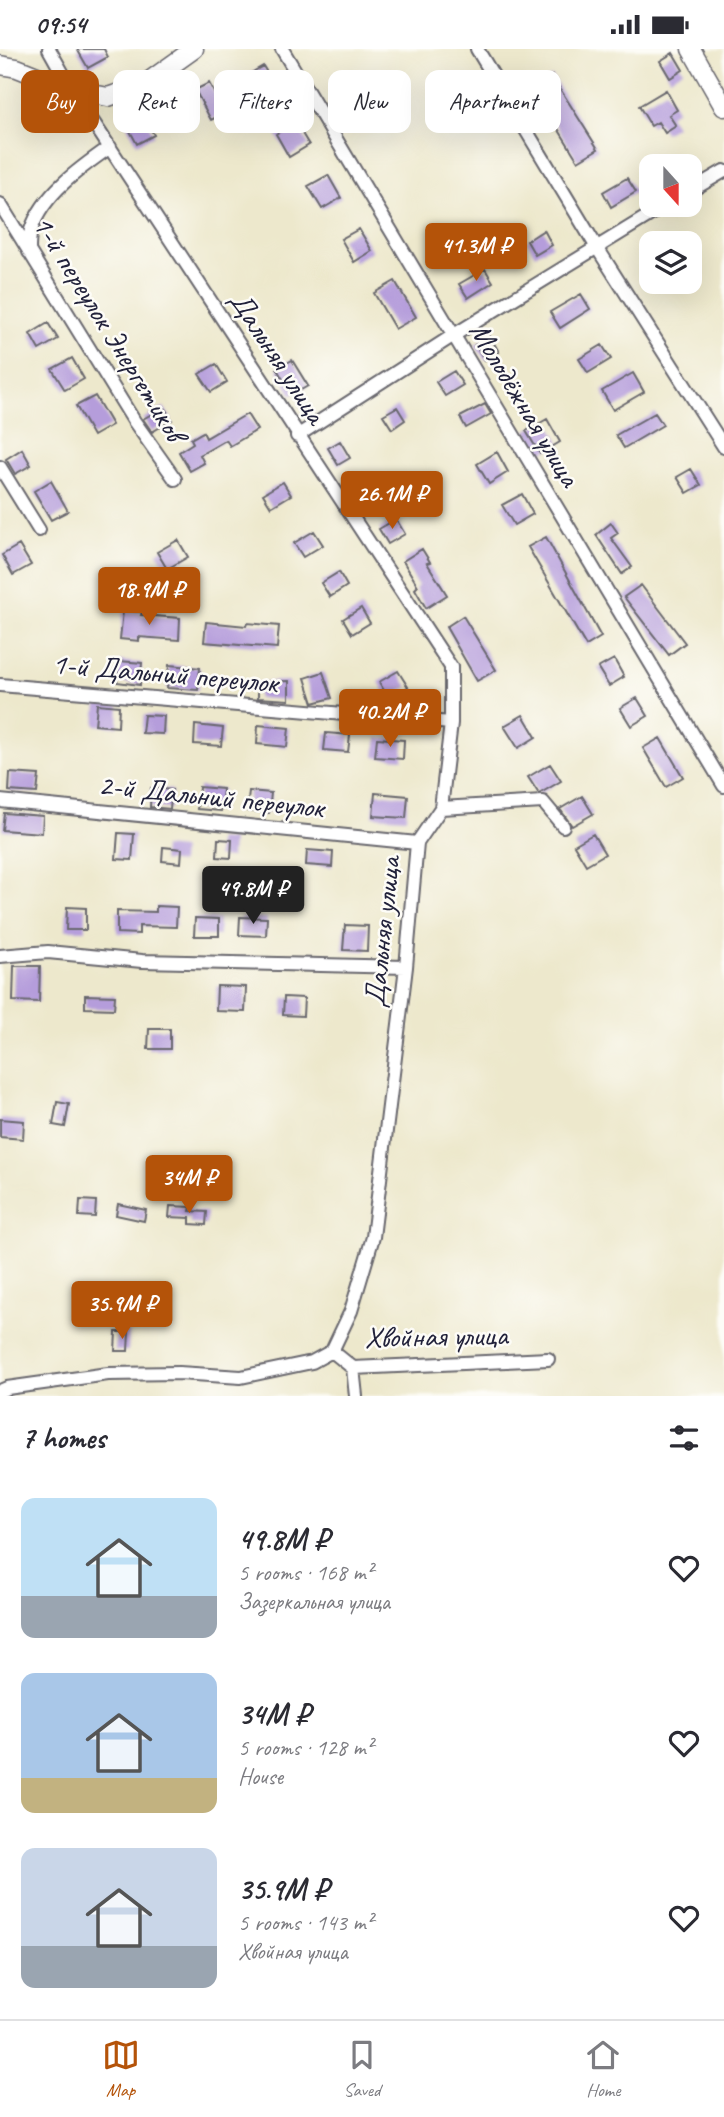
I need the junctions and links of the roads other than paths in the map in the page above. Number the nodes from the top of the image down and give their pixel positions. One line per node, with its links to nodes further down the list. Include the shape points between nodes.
1 (49, 49): 8 (street, Дальняя улица)
2 (194, 49): 9 (main road, via 145,84 108,97)
3 (282, 49): 19 (street, Молодёжная улица)
4 (477, 49): 17 (street)
5 (691, 49): 10 (main road)
6 (0, 65): 7 (main road)
7 (22, 70)
8 (61, 70)
9 (99, 95)
10 (724, 107)
11 (99, 130): 12 (street, Дальняя улица)
12 (110, 147): 18 (street, via 82,166 44,203 30,232); 20 (street, Дальняя улица)
13 (724, 171): 14 (street)
14 (702, 184)
15 (0, 204): 18 (street, 1-й переулок Энергетиков)
16 (646, 217): 17 (street)
17 (596, 246): 19 (street); 21 (street)
18 (29, 253): 23 (street, 1-й переулок Энергетиков)
19 (453, 335): 20 (street); 27 (street, Молодёжная улица)
20 (297, 436): 26 (street, Дальняя улица, via 451,667)
21 (724, 447)
22 (0, 467): 24 (street)
23 (175, 479)
24 (39, 530)
25 (0, 685): 26 (street, 1-й Дальний переулок)
26 (451, 723): 29 (street, Дальняя улица)
27 (724, 786)
28 (0, 801): 31 (street, 2-й Дальний переулок)
29 (441, 808): 30 (street, via 543,802); 31 (street, Дальняя улица)
30 (563, 826)
31 (416, 843): 33 (street, Дальняя улица)
32 (0, 956): 33 (street, via 48,952 142,961)
33 (406, 967): 34 (street, Дальняя улица, via 373,1237 351,1311)
34 (332, 1350): 36 (street, Хвойная улица); 37 (street, Хвойная улица, via 312,1362 253,1376 108,1374)
35 (548, 1359): 36 (street, Хвойная улица)
36 (353, 1368): 38 (street)
37 (0, 1391)
38 (356, 1396)

